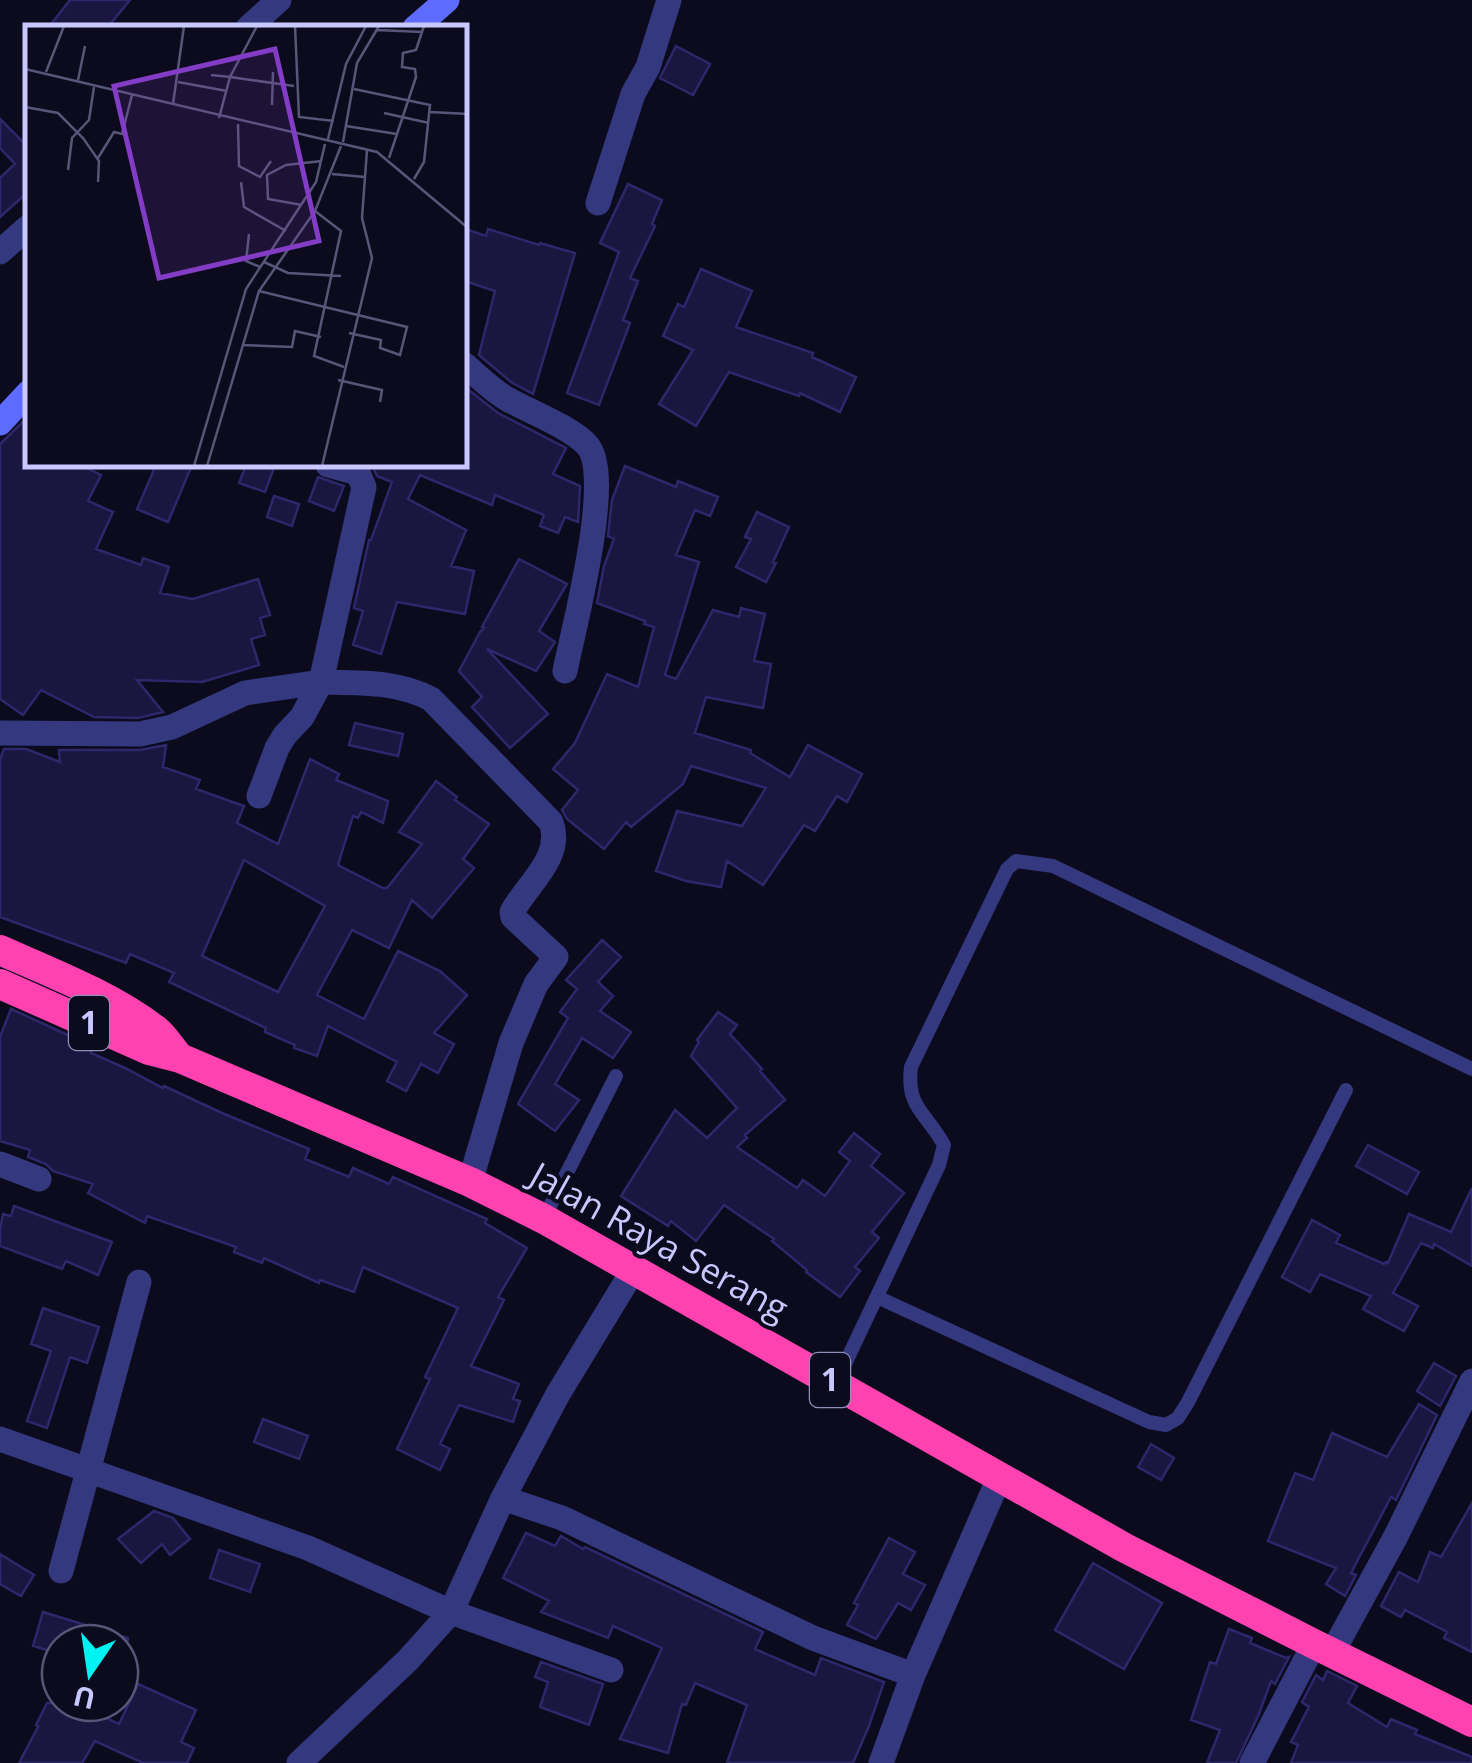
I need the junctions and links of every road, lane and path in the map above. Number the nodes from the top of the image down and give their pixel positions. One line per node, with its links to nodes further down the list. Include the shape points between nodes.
1 (447, 0): 3 (street)
2 (669, 0): 4 (street)
3 (418, 25)
4 (598, 203)
5 (25, 230): 6 (street)
6 (0, 252)
7 (468, 368): 11 (street, via 590,446 596,518)
8 (25, 396): 9 (street)
9 (0, 422)
10 (338, 468): 12 (street, via 358,474 364,487)
11 (565, 671)
12 (321, 682): 13 (street, via 245,693 172,727 140,734); 14 (street, via 277,748); 23 (street, via 385,683 432,699 553,827 550,856 512,912 556,957 516,1030)
13 (0, 732)
14 (258, 796)
15 (0, 950): 17 (highway, via 140,1020)
16 (0, 984): 17 (highway, Jalan Raya Serang / 1)
17 (180, 1058): 23 (highway, Jalan Raya Serang / 1)
18 (1472, 1069): 27 (lane, via 1054,866 1016,862 910,1067 908,1088 944,1145)
19 (616, 1076): 24 (lane)
20 (1346, 1090): 27 (lane, via 1188,1402 1166,1426)
21 (0, 1164): 22 (street)
22 (39, 1179)
23 (470, 1182): 24 (highway, Jalan Raya Serang / 1)
24 (544, 1219): 25 (highway, Jalan Raya Serang / 1)
25 (634, 1269): 29 (highway, Jalan Raya Serang / 1); 33 (street)
26 (139, 1282): 31 (street)
27 (877, 1297): 29 (lane)
28 (1472, 1382): 36 (street, via 1396,1536)
29 (836, 1384): 32 (highway, Jalan Raya Serang / 1)
30 (0, 1438): 31 (street)
31 (89, 1469): 34 (street); 35 (street, via 308,1548)
32 (1000, 1476): 36 (highway, Jalan Raya Serang / 1); 38 (street)
33 (503, 1498): 35 (street); 38 (street, via 562,1518 813,1638)
34 (61, 1570)
35 (451, 1612): 37 (street); 40 (street)
36 (1323, 1649): 39 (highway, Jalan Raya Serang / 1); 42 (street)
37 (611, 1670)
38 (913, 1676): 41 (street)
39 (1472, 1722)
40 (298, 1763)
41 (880, 1763)
42 (1252, 1763)

